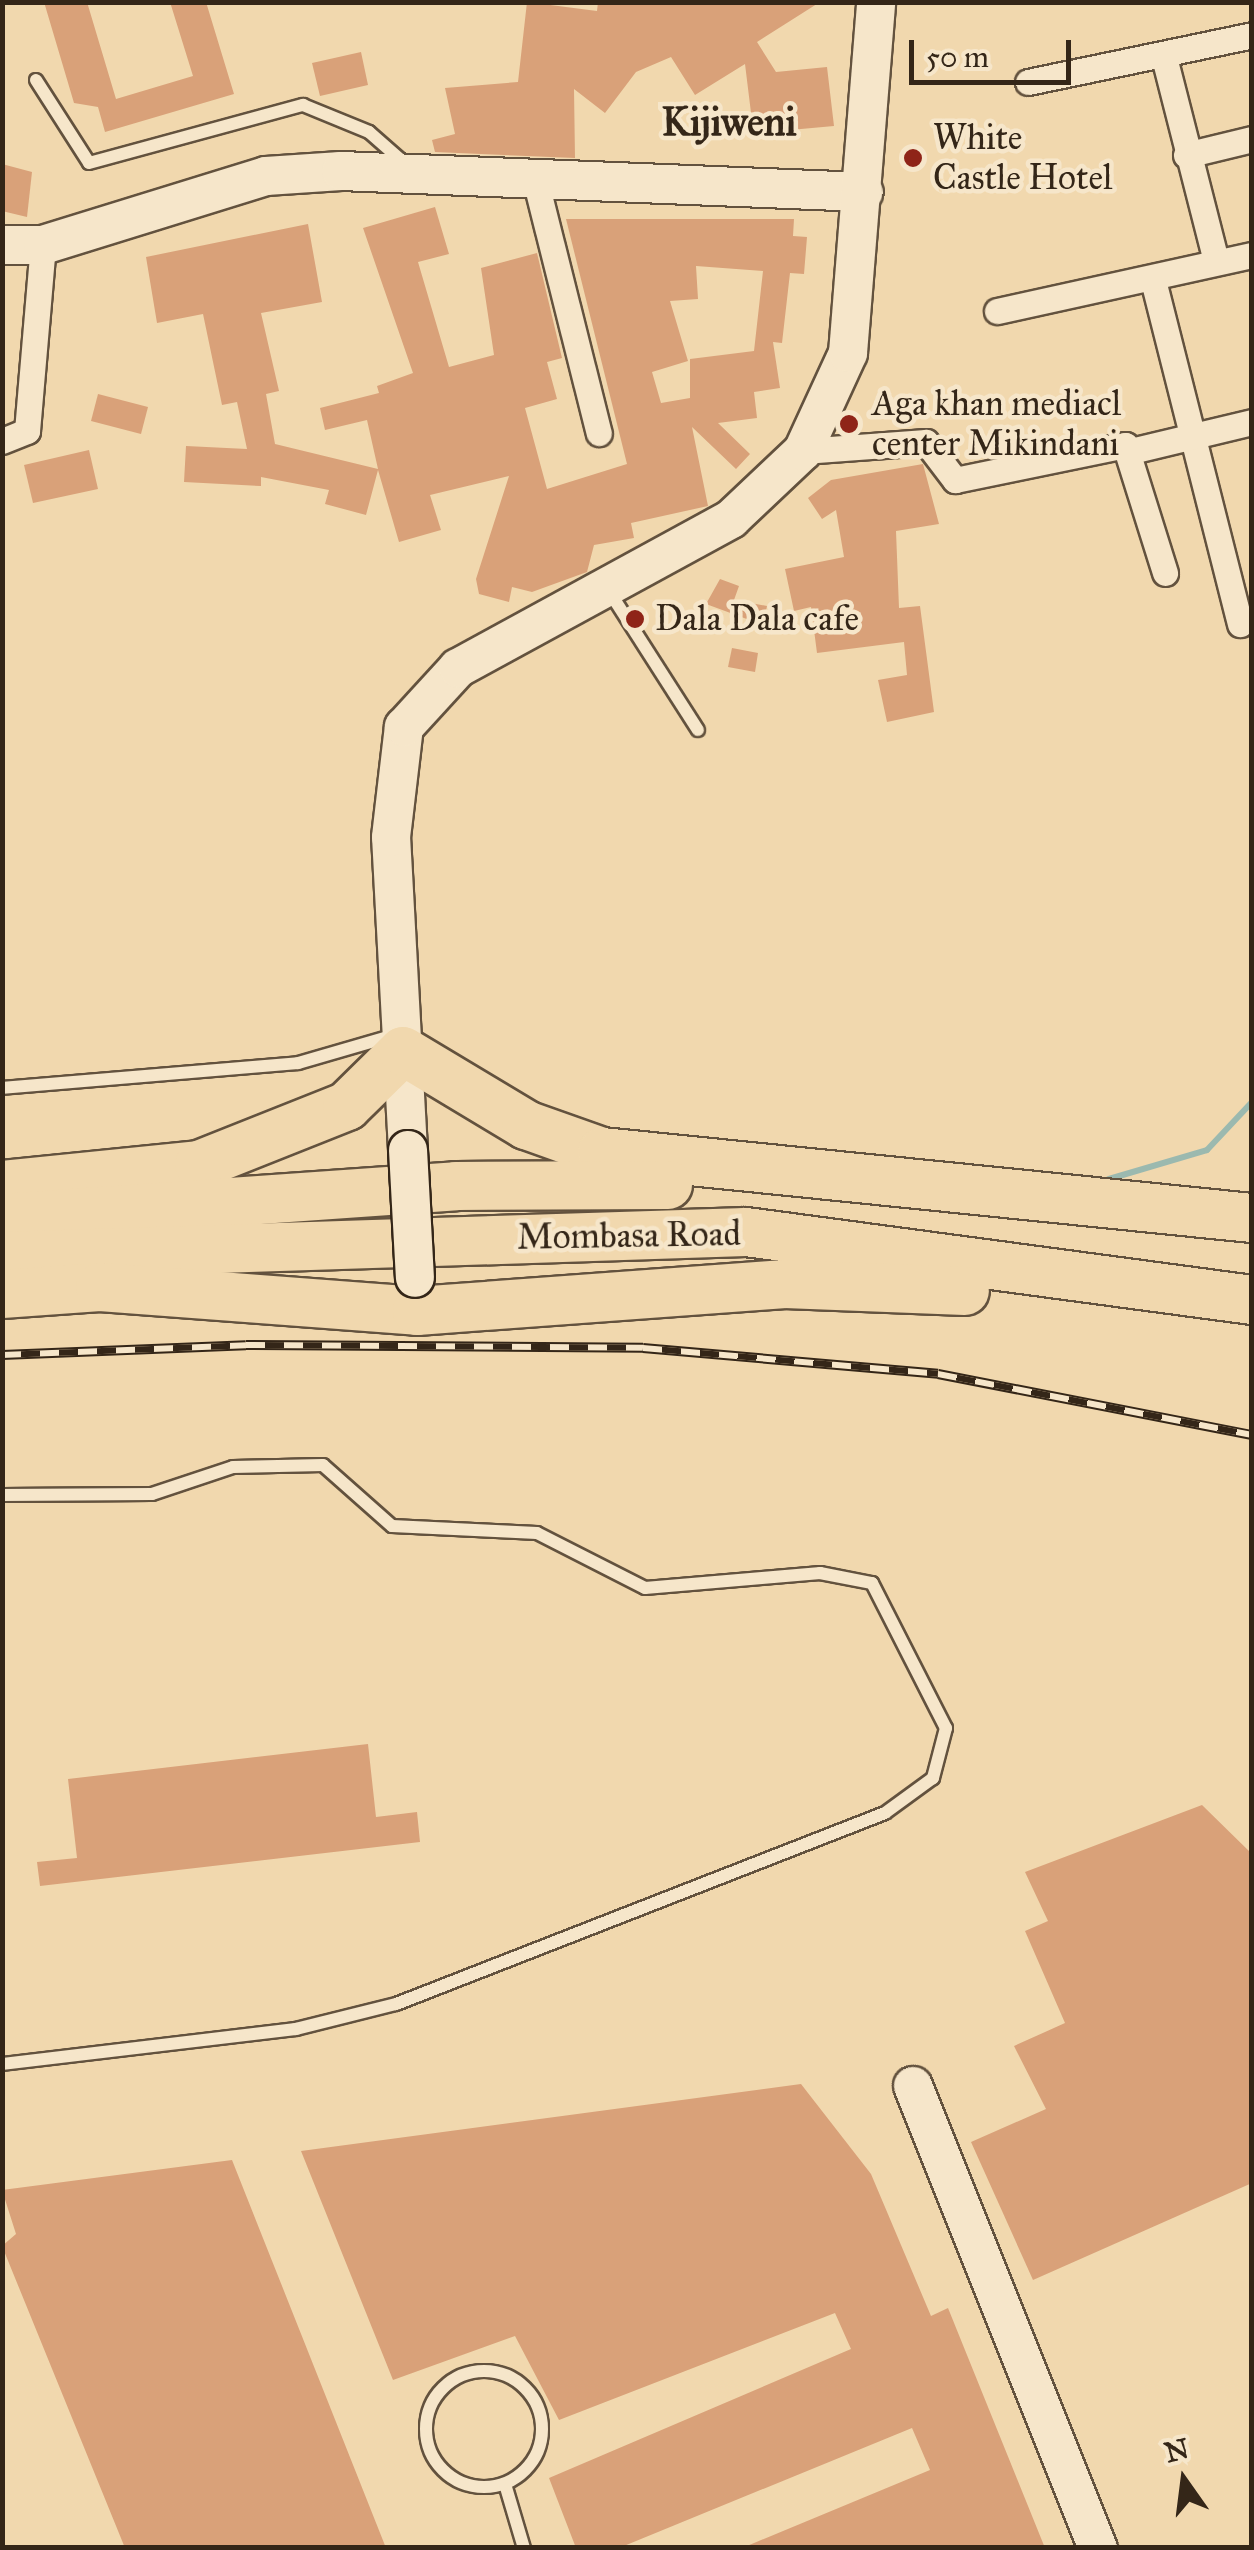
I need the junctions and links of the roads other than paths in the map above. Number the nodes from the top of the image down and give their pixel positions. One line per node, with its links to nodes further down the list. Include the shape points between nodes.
1 (876, 2): 10 (street)
2 (1252, 35): 3 (street)
3 (1164, 57): 5 (street); 7 (street)
4 (36, 80): 8 (lane, via 90,163 303,105 404,154)
5 (1028, 82)
6 (1252, 138): 7 (street)
7 (1186, 154): 14 (street)
8 (412, 174): 9 (street); 12 (street, via 266,176)
9 (535, 179): 10 (street); 18 (street)
10 (864, 192): 22 (street, via 848,352)
11 (2, 244): 12 (street)
12 (43, 245): 20 (street, via 26,430)
13 (1252, 255): 14 (street)
14 (1216, 260): 15 (street)
15 (1153, 280): 16 (street); 19 (street)
16 (998, 310)
17 (1252, 422): 19 (street)
18 (600, 433)
19 (1190, 436): 21 (street); 25 (street)
20 (2, 440)
21 (1131, 451): 22 (street, via 1118,444 955,480 926,442); 23 (street)
22 (803, 452): 24 (street, via 731,520)
23 (1165, 573)
24 (608, 591): 26 (lane); 27 (street, via 458,668 404,727 391,837)
25 (1240, 624)
26 (698, 730)
27 (402, 1042): 28 (lane, via 298,1063); 29 (highway, via 348,1106 198,1166); 31 (highway, via 526,1125 602,1152); 35 (street, bridge)
28 (2, 1088)
29 (2, 1185)
30 (2, 1218): 32 (highway, Mombasa Road, via 456,1186 679,1186 1096,1224)
31 (1252, 1218)
32 (1252, 1248)
33 (2, 1256): 36 (highway, Mombasa Road, via 746,1232)
34 (2, 1294): 35 (highway, via 100,1287)
35 (416, 1295): 37 (highway, via 785,1284 928,1287)
36 (1252, 1300)
37 (1252, 1326)
38 (2, 1496): 39 (lane, via 152,1494 232,1467 323,1465 392,1526 537,1533 645,1588 820,1573 872,1583 946,1728 933,1778 885,1813 396,2004 296,2030)
39 (2, 2064)
40 (913, 2086): 43 (street)
41 (506, 2484): 41 (lane, via 465,2484 430,2454 434,2397 466,2372 515,2378 540,2410 537,2453); 42 (lane)
42 (524, 2548)
43 (1098, 2548)

